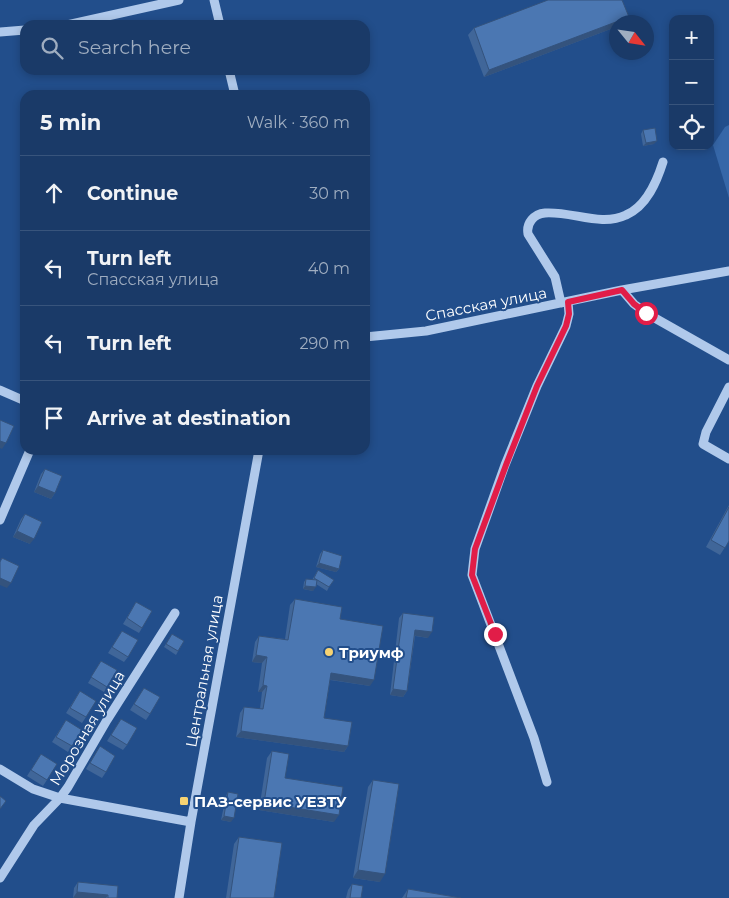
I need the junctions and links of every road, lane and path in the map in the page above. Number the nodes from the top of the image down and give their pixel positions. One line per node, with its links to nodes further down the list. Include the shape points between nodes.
1 (179, 0): 3 (street)
2 (214, 0): 4 (street)
3 (89, 20)
4 (219, 20)
5 (20, 30): 6 (street)
6 (0, 32)
7 (231, 75): 8 (street)
8 (234, 90)
9 (663, 162): 12 (street, via 654,186 639,206 620,218 545,213 531,220 528,234 555,277)
10 (729, 271): 11 (street, Спасская улица)
11 (622, 290): 12 (street, Спасская улица); 14 (street, via 646,313)
12 (564, 302): 13 (street, Спасская улица, via 426,330); 24 (street, via 569,314 566,326 512,448 475,549 472,566 472,575 534,738)
13 (370, 336)
14 (729, 360)
15 (729, 387): 20 (street, via 703,444)
16 (0, 390): 17 (street)
17 (20, 399)
18 (28, 455): 21 (street)
19 (258, 455): 26 (street, Центральная улица)
20 (729, 459)
21 (0, 520)
22 (175, 613): 25 (street, Морозная улица)
23 (0, 768): 25 (street, via 33,790)
24 (547, 782)
25 (60, 798): 26 (street); 27 (street, Морозная улица, via 34,825)
26 (191, 822): 28 (street, Центральная улица)
27 (0, 878)
28 (179, 898)

